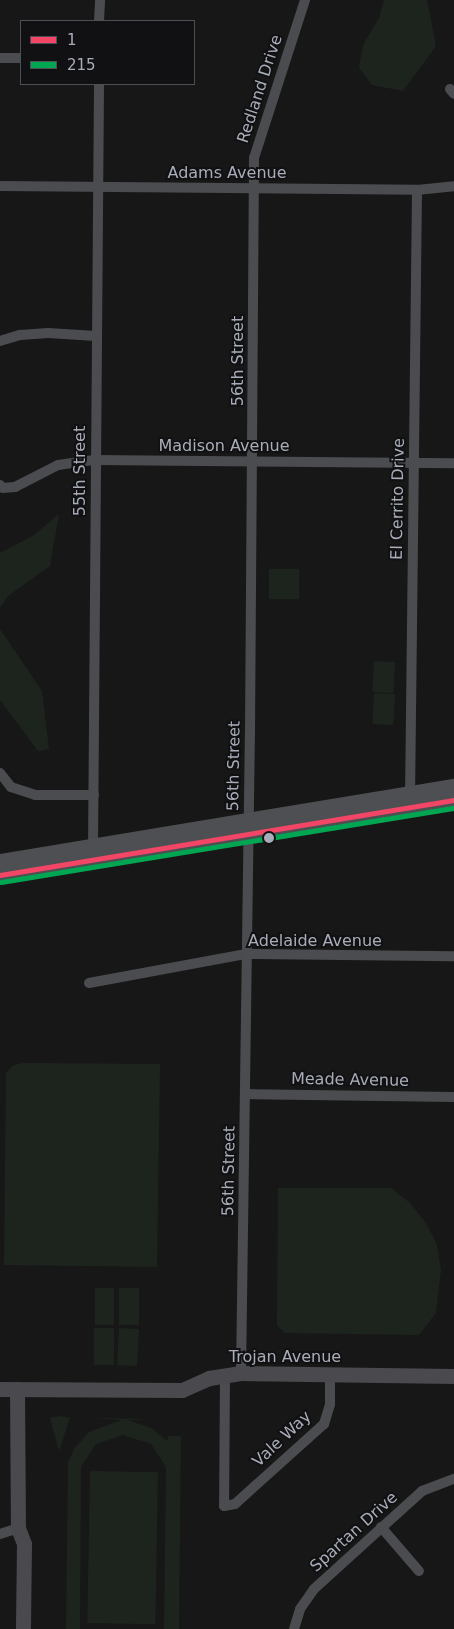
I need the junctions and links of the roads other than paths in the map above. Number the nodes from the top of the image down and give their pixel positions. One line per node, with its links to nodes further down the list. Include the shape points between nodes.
1 (100, 0): 3 (street)
2 (305, 0): 10 (street, Redland Drive, via 254,158)
3 (100, 20)
4 (0, 58): 5 (street)
5 (20, 58)
6 (99, 85): 9 (street, 55th Street)
7 (0, 186): 9 (street, Adams Avenue)
8 (454, 186): 11 (street, Adams Avenue)
9 (98, 187): 10 (street, Adams Avenue); 12 (street, 55th Street)
10 (253, 188): 11 (street, Adams Avenue); 15 (street, 56th Street)
11 (417, 190): 16 (street, El Cerrito Drive)
12 (96, 336): 13 (street, via 48,333 20,335); 14 (street, 55th Street)
13 (0, 341)
14 (95, 460): 15 (street, Madison Avenue); 18 (street, Madison Avenue, via 58,465 15,486); 21 (street, 55th Street)
15 (252, 461): 16 (street, Madison Avenue); 24 (street, 56th Street)
16 (414, 463): 17 (street, Madison Avenue); 23 (street, El Cerrito Drive)
17 (454, 463)
18 (0, 486)
19 (0, 773): 21 (street, via 11,787 35,795)
20 (454, 788): 23 (main road)
21 (94, 795): 25 (street, 55th Street)
22 (454, 800): 23 (main road)
23 (410, 801): 24 (main road)
24 (249, 827): 25 (main road); 28 (street, 56th Street)
25 (93, 853): 26 (main road); 27 (main road)
26 (0, 862)
27 (0, 875)
28 (246, 954): 29 (street, Adelaide Avenue); 30 (street, Adelaide Avenue); 31 (street, 56th Street)
29 (454, 956)
30 (89, 982)
31 (245, 1094): 32 (street, Meade Avenue); 33 (street, 56th Street)
32 (454, 1097)
33 (241, 1373): 34 (street, Trojan Avenue); 35 (street, Trojan Avenue)
34 (225, 1374): 35 (street, Vale Way, via 224,1506 234,1504 324,1424 330,1404); 38 (street, Trojan Avenue, via 182,1390)
35 (330, 1375): 36 (street, Trojan Avenue)
36 (454, 1376)
37 (0, 1389): 38 (street, Trojan Avenue)
38 (17, 1389): 41 (street)
39 (454, 1479): 40 (street, Spartan Drive, via 422,1491)
40 (381, 1527): 43 (street); 45 (street, Spartan Drive, via 314,1590 300,1609)
41 (18, 1528): 42 (street); 44 (street, via 24,1544)
42 (0, 1534)
43 (419, 1570)
44 (23, 1629)
45 (294, 1629)

